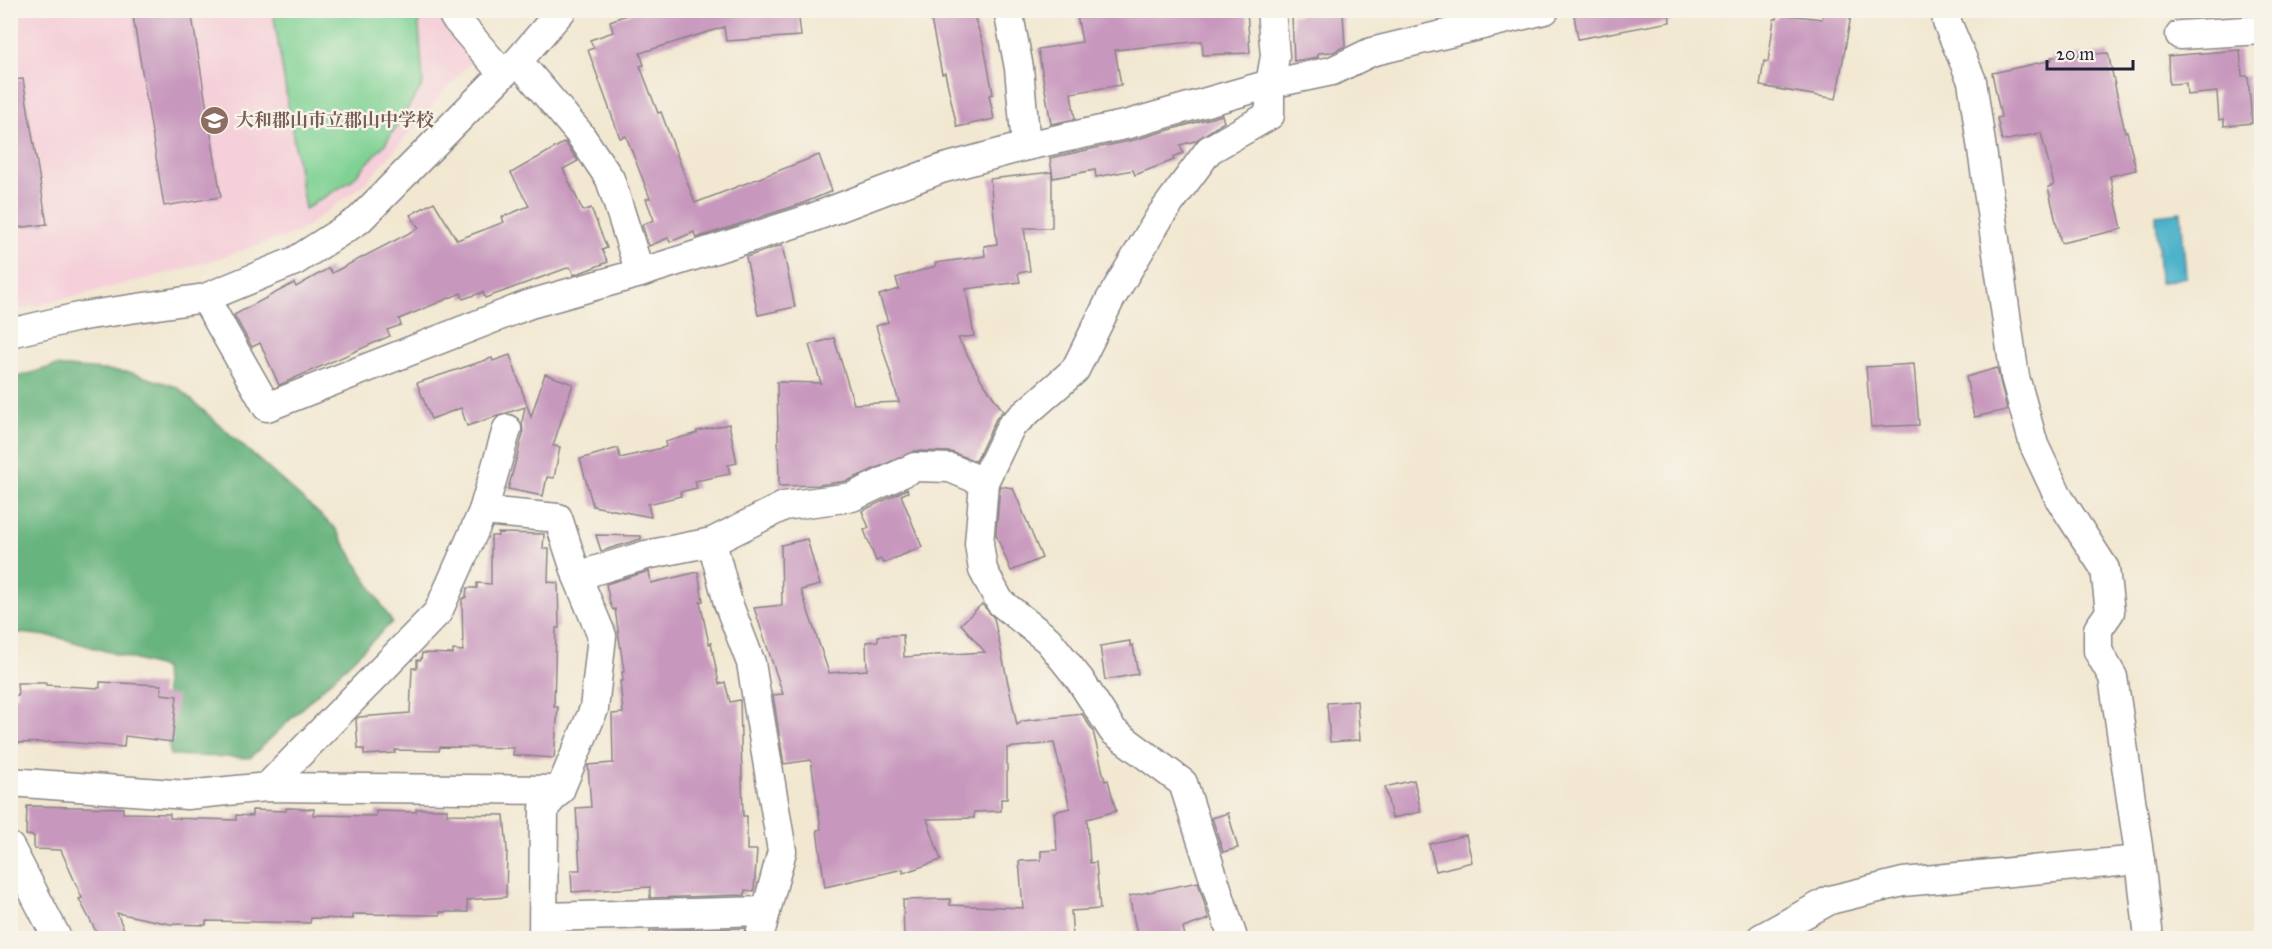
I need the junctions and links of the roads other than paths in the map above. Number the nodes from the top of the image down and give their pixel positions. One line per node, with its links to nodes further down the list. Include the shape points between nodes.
1 (452, 10): 9 (street)
2 (562, 10): 9 (street)
3 (1008, 10): 11 (street, via 1019,68)
4 (1271, 10): 10 (street, via 1275,56)
5 (1545, 10): 10 (street, via 1371,52 1332,71)
6 (1946, 10): 24 (street, via 1947,22 1972,81 2015,377 2034,444 2060,498 2104,568 2110,612 2098,629 2098,651 2113,677)
7 (2262, 30): 8 (street)
8 (2180, 35)
9 (511, 68): 12 (street, via 579,133 610,179); 13 (street, via 359,219 295,261)
10 (1270, 84): 11 (street, via 1129,124); 16 (street, via 1270,115 1209,150 1161,215 1110,300 1075,370 1011,426)
11 (1026, 146): 12 (street, via 940,169 808,219)
12 (640, 273): 13 (street, via 530,304 267,407)
13 (205, 298): 14 (street, via 83,316)
14 (10, 333)
15 (507, 429): 17 (street)
16 (984, 482): 18 (street, via 950,468 915,467 852,497 784,506); 29 (street, via 979,544 983,570 1000,602 1048,640 1113,731 1183,783)
17 (483, 511): 19 (street, via 558,518); 21 (street, via 438,612)
18 (712, 542): 19 (street, via 646,555); 25 (street, via 728,603 751,663 782,851)
19 (577, 576): 22 (street, via 602,636 594,709)
20 (10, 782): 21 (street, via 187,795)
21 (267, 787): 22 (street)
22 (560, 790): 26 (street, via 544,808)
23 (10, 847): 27 (street)
24 (2140, 860): 30 (street, via 1903,882 1830,900); 31 (street)
25 (766, 910): 26 (street); 28 (street)
26 (544, 928)
27 (57, 939)
28 (759, 939)
29 (1233, 939)
30 (1761, 939)
31 (2149, 939)

